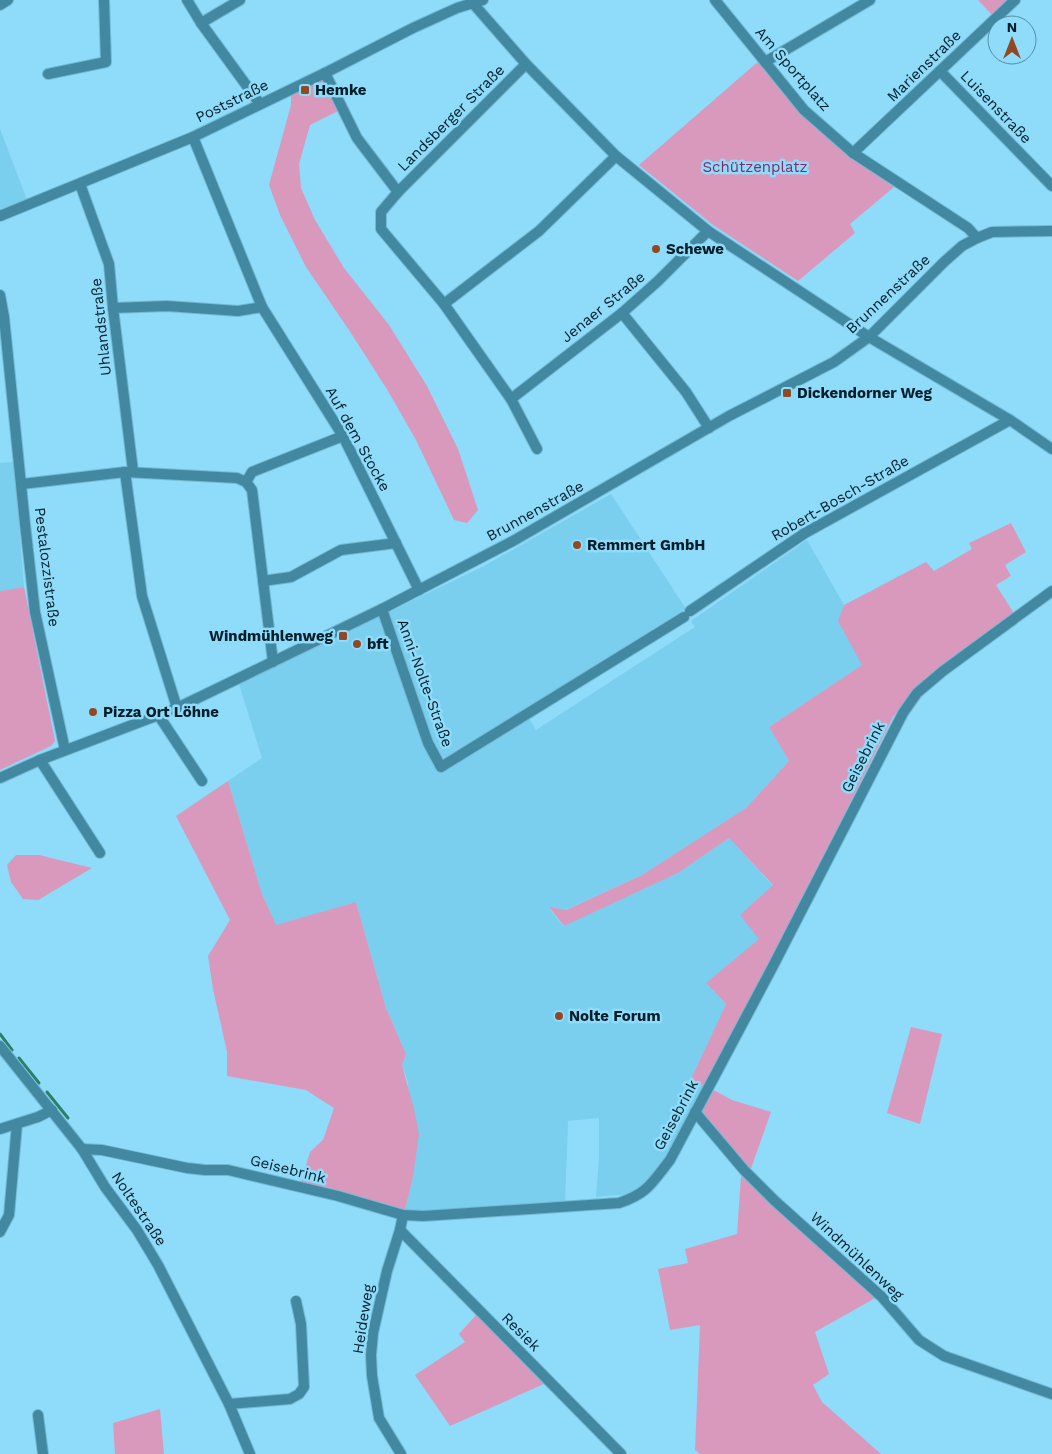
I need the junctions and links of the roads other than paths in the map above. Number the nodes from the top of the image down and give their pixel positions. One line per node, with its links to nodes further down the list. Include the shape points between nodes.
1 (8, 0): 9 (street)
2 (104, 0): 15 (street, via 106,62)
3 (187, 0): 10 (street)
4 (240, 0): 10 (street)
5 (715, 0): 11 (street, Am Sportplatz)
6 (870, 0): 11 (street)
7 (1015, 0): 13 (street, Marienstraße)
8 (475, 1): 12 (street); 14 (street, Poststraße)
9 (0, 5)
10 (201, 23): 16 (street)
11 (765, 62): 18 (street, Am Sportplatz, via 804,110)
12 (526, 64): 19 (street); 22 (street, Landsberger Straße)
13 (940, 71): 18 (street, Marienstraße); 21 (street, Luisenstraße)
14 (325, 73): 16 (street, Poststraße); 22 (street, via 357,138)
15 (48, 74)
16 (260, 104): 17 (street, Poststraße)
17 (193, 136): 20 (street, Poststraße); 29 (street, Auf dem Stocke)
18 (853, 154): 26 (street, Am Sportplatz, via 968,228)
19 (616, 156): 25 (street); 28 (street, via 539,231)
20 (80, 184): 23 (street, Poststraße); 30 (street, Uhlandstraße, via 109,264)
21 (1052, 186)
22 (398, 192): 28 (street, via 381,212 381,229)
23 (0, 216)
24 (1052, 231): 26 (street, Brunnenstraße, via 992,232)
25 (708, 232): 31 (street, Jenaer Straße); 32 (street)
26 (977, 238): 32 (street, Brunnenstraße, via 944,262)
27 (0, 295): 41 (street, Pestalozzistraße)
28 (444, 304): 33 (street)
29 (262, 307): 30 (street, via 238,311 167,306); 36 (street, Auf dem Stocke)
30 (113, 308): 39 (street, Uhlandstraße)
31 (622, 313): 33 (street, Jenaer Straße); 35 (street, via 686,392)
32 (869, 337): 34 (street); 35 (street, Brunnenstraße, via 834,362)
33 (511, 400): 38 (street)
34 (1010, 420): 37 (street); 52 (street, Robert-Bosch-Straße, via 805,533 687,614)
35 (709, 428): 44 (street, Brunnenstraße, via 513,541)
36 (343, 436): 40 (street, via 252,472); 42 (street, Auf dem Stocke)
37 (1050, 444)
38 (537, 449)
39 (129, 471): 40 (street, via 237,478); 41 (street); 48 (street, Uhlandstraße, via 142,596)
40 (246, 482): 43 (street, via 252,490)
41 (22, 484): 50 (street, Pestalozzistraße, via 36,612)
42 (396, 543): 43 (street, via 341,550 291,577); 44 (street, Auf dem Stocke)
43 (263, 581): 47 (street)
44 (419, 590): 46 (street, Brunnenstraße)
45 (1052, 591): 58 (street, Geisebrink, via 943,671 917,693 903,713)
46 (382, 609): 47 (street, Brunnenstraße); 52 (street, Anni-Nolte-Straße, via 428,743)
47 (273, 662): 48 (street, Brunnenstraße)
48 (177, 708): 49 (street, Brunnenstraße)
49 (158, 716): 50 (street, Brunnenstraße); 54 (street)
50 (65, 750): 51 (street, Brunnenstraße)
51 (40, 760): 53 (street, Brunnenstraße); 55 (street)
52 (441, 767)
53 (0, 778)
54 (202, 781)
55 (100, 853)
56 (0, 1046): 57 (street, Noltestraße)
57 (52, 1110): 59 (street); 61 (street, Noltestraße)
58 (695, 1112): 62 (street, Geisebrink, via 670,1160 648,1188 635,1198 619,1203); 66 (street, Windmühlenweg, via 744,1170 882,1297 919,1340 944,1356)
59 (17, 1124): 60 (street); 64 (street, via 9,1215)
60 (0, 1129)
61 (82, 1149): 62 (street, Geisebrink, via 102,1150 187,1168 235,1172); 67 (street, Noltestraße, via 158,1265)
62 (403, 1215): 63 (street, Heideweg)
63 (400, 1230): 71 (street, Heideweg, via 386,1271 371,1355 379,1418); 72 (street, Resiek)
64 (0, 1232)
65 (296, 1301): 67 (street, via 301,1324 304,1387 300,1394 290,1399)
66 (1052, 1394)
67 (229, 1404): 70 (street, Noltestraße)
68 (38, 1415): 69 (street)
69 (43, 1454)
70 (250, 1454)
71 (401, 1454)
72 (622, 1454)

